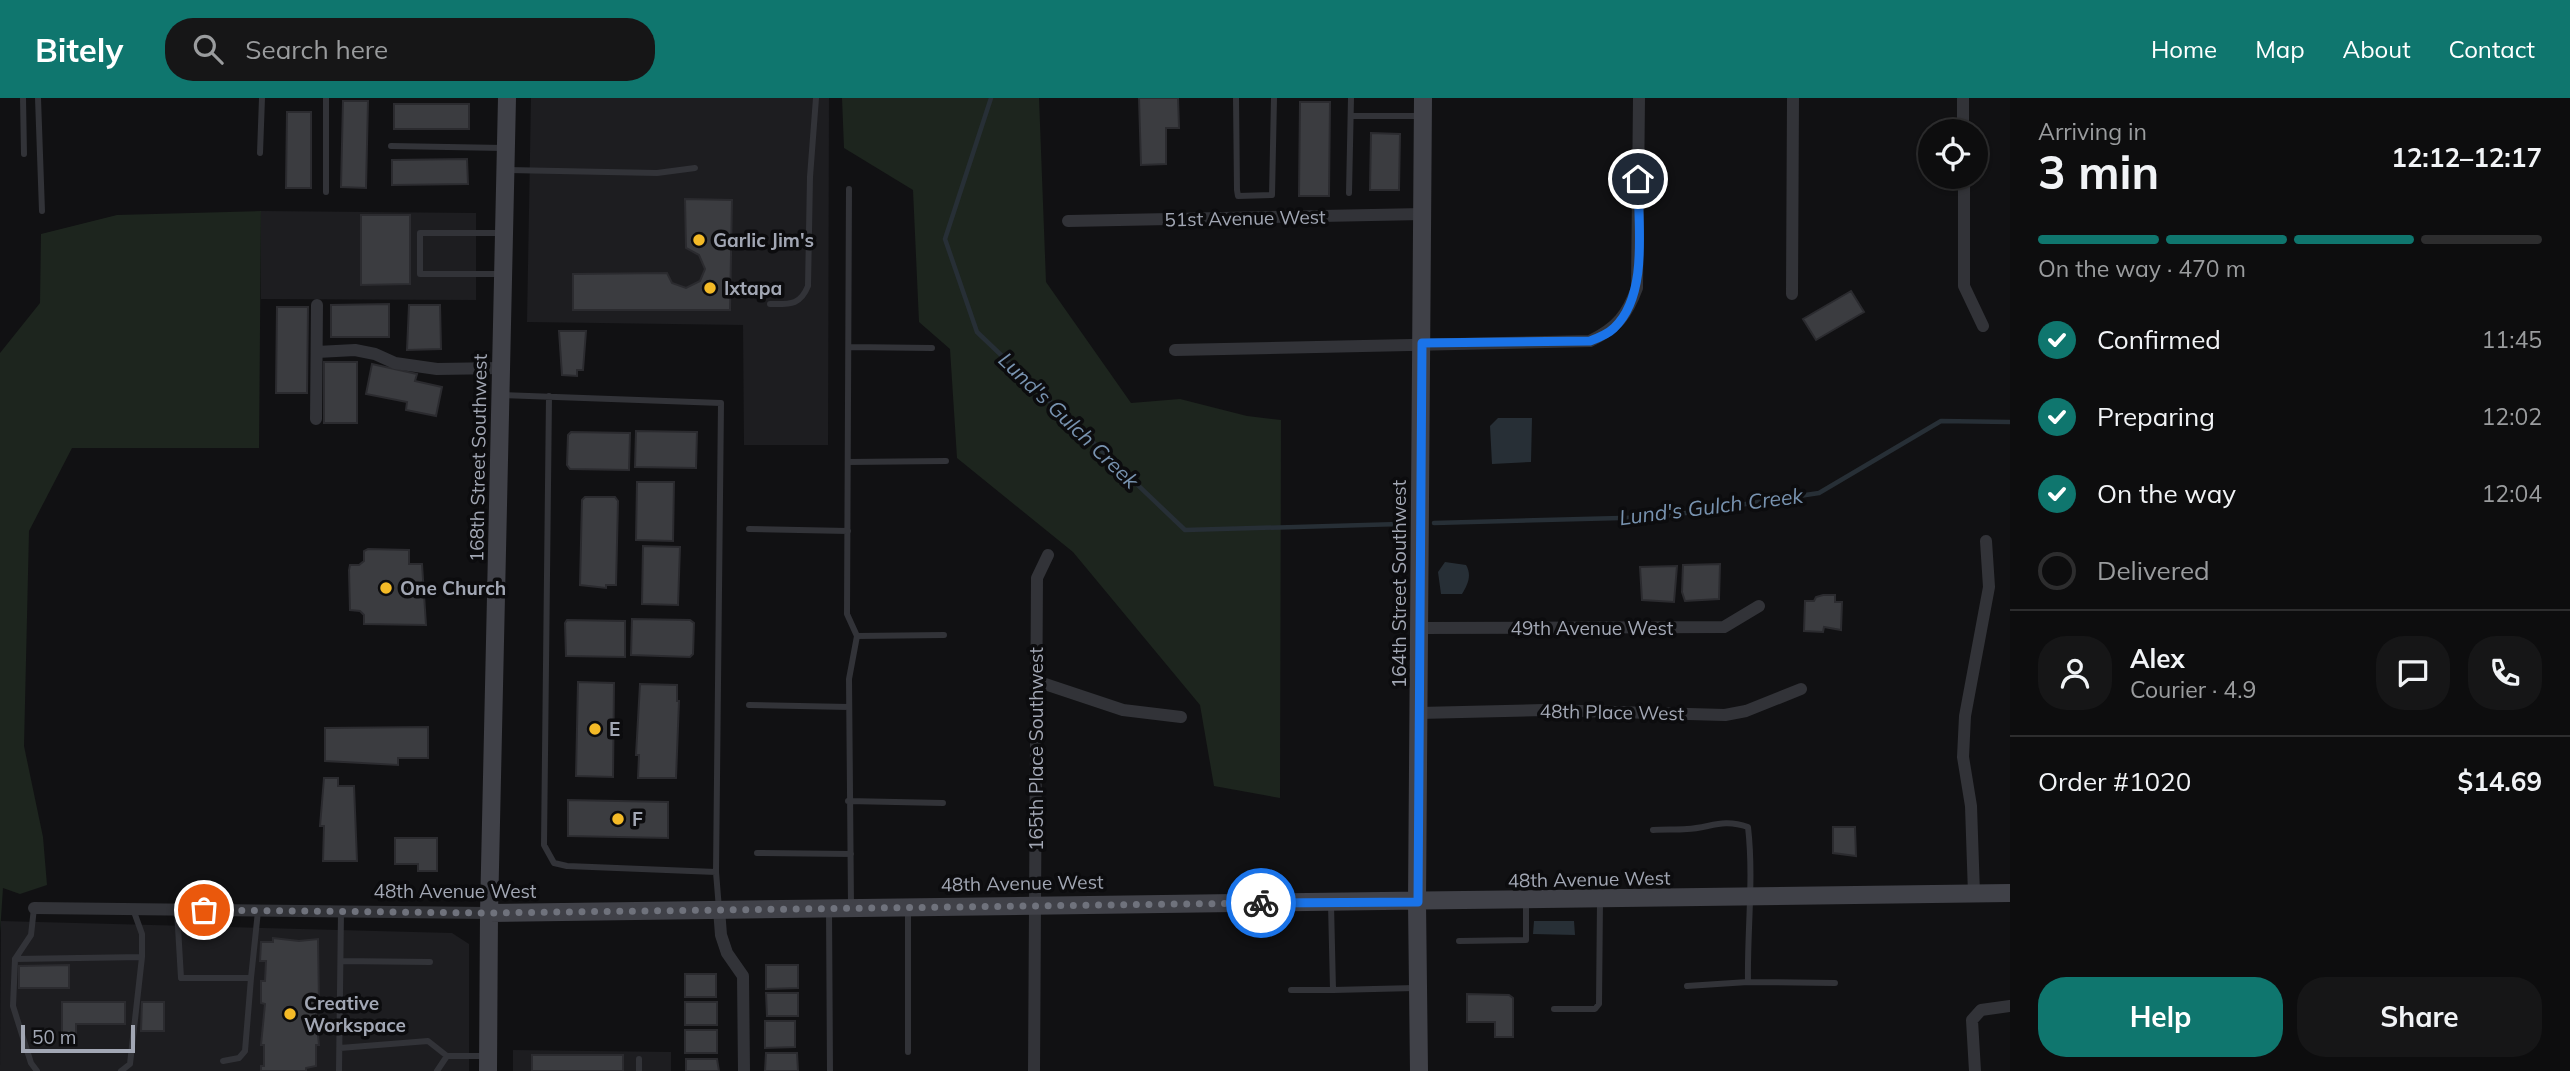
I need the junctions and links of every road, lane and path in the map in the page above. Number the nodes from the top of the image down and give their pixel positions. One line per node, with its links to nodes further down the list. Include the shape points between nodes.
1 (23, 98): 19 (lane)
2 (38, 98): 26 (lane)
3 (262, 98): 18 (lane)
4 (326, 98): 24 (lane)
5 (507, 98): 17 (street, 168th Street Southwest)
6 (816, 98): 32 (lane, via 808,286 794,304)
7 (1236, 98): 8 (lane, via 1237,191 1243,198 1272,195)
8 (1274, 98)
9 (1351, 98): 14 (lane)
10 (1639, 98): 35 (street, via 1637,288 1628,312 1613,330 1590,341)
11 (1793, 98): 31 (street)
12 (1963, 98): 15 (street)
13 (1423, 107): 14 (lane); 27 (street, 164th Street Southwest)
14 (1350, 116): 25 (lane)
15 (1963, 119)
16 (391, 146): 17 (lane)
17 (506, 148): 21 (street, 168th Street Southwest)
18 (260, 153)
19 (24, 154)
20 (695, 168): 21 (lane, via 657,173)
21 (506, 170): 29 (street, 168th Street Southwest)
22 (849, 189): 36 (lane)
23 (1964, 189): 34 (street, via 1964,286)
24 (326, 192)
25 (1349, 193)
26 (42, 211)
27 (1423, 214): 28 (street, 51st Avenue West); 35 (street, 164th Street Southwest)
28 (1068, 221)
29 (504, 233): 30 (street, 168th Street Southwest); 30 (lane, via 420,233 420,274)
30 (503, 274): 40 (street, 168th Street Southwest)
31 (1792, 295)
32 (770, 304)
33 (317, 305): 39 (street)
34 (1983, 326)
35 (1422, 343): 38 (street); 51 (street, 164th Street Southwest)
36 (849, 347): 37 (lane); 45 (lane)
37 (932, 348)
38 (1175, 350)
39 (317, 352): 40 (street, via 355,351 437,369); 43 (street)
40 (501, 368): 41 (street, 168th Street Southwest)
41 (500, 395): 42 (lane); 83 (street, 168th Street Southwest)
42 (549, 396): 65 (lane, via 544,845 554,863 567,866); 65 (lane, via 720,403)
43 (316, 419)
44 (946, 461): 45 (lane)
45 (848, 462): 47 (lane)
46 (749, 529): 47 (lane)
47 (848, 531): 53 (lane, via 847,614)
48 (1986, 541): 67 (street, via 1989,587 1965,716)
49 (1048, 555): 54 (street, 165th Place Southwest, via 1037,578)
50 (1759, 606): 51 (street, 49th Avenue West, via 1724,627)
51 (1419, 628): 58 (street, 164th Street Southwest)
52 (944, 635): 53 (lane)
53 (858, 636): 57 (lane, via 849,679)
54 (1036, 681): 59 (street, via 1123,710); 73 (street, 165th Place Southwest)
55 (1801, 689): 58 (street, 48th Place West, via 1724,715 1544,710)
56 (749, 705): 57 (lane)
57 (849, 707): 60 (lane)
58 (1419, 713): 72 (street, 164th Street Southwest)
59 (1181, 717)
60 (848, 801): 61 (lane); 64 (lane)
61 (943, 803)
62 (1653, 830): 69 (lane, via 1691,829 1701,824 1748,827)
63 (757, 853): 64 (lane)
64 (851, 854): 76 (lane)
65 (716, 872): 79 (lane)
66 (2010, 893): 67 (street, 48th Avenue West)
67 (1974, 894): 69 (street, 48th Avenue West)
68 (1600, 899): 69 (street, 48th Avenue West); 70 (street, 48th Avenue West); 97 (lane, via 1599,1004 1595,1009)
69 (1751, 899): 90 (lane, via 1747,912)
70 (1525, 901): 72 (street, 48th Avenue West); 84 (lane, via 1525,940)
71 (1331, 902): 72 (street, 48th Avenue West); 73 (street, 48th Avenue West); 95 (lane)
72 (1418, 902): 93 (street, 164th Street Southwest)
73 (1036, 904): 74 (street, 48th Avenue West); 111 (street, 165th Place Southwest)
74 (908, 906): 76 (street, 48th Avenue West); 99 (lane)
75 (829, 907): 76 (street, 48th Avenue West); 79 (street, 48th Avenue West); 110 (lane)
76 (851, 907)
77 (34, 908): 78 (street, 48th Avenue West); 86 (lane, via 31,935)
78 (133, 909): 80 (street, 48th Avenue West); 85 (lane, via 142,934)
79 (719, 909): 83 (street, 48th Avenue West); 109 (street, via 724,944 743,976)
80 (177, 910): 81 (street, 48th Avenue West); 89 (lane, via 181,978)
81 (258, 911): 82 (street, 48th Avenue West); 89 (lane)
82 (341, 912): 83 (street, 48th Avenue West); 87 (lane)
83 (488, 913): 103 (street, 168th Street Southwest)
84 (1459, 942)
85 (142, 957): 86 (lane); 105 (lane, via 130,1064)
86 (15, 959): 104 (lane, via 13,1006)
87 (341, 961): 88 (lane); 98 (lane)
88 (430, 962)
89 (251, 978): 102 (lane, via 245,1051 239,1058)
90 (1748, 982): 91 (lane); 92 (lane)
91 (1835, 984)
92 (1687, 986)
93 (1418, 988): 95 (lane); 112 (street, 164th Street Southwest)
94 (1291, 990): 95 (lane)
95 (1333, 990)
96 (2010, 1006): 113 (street, via 1981,1010 1972,1020)
97 (1553, 1009)
98 (340, 1048): 100 (lane, via 428,1041); 106 (lane)
99 (908, 1052)
100 (447, 1056): 103 (lane); 107 (lane)
101 (639, 1059): 108 (lane)
102 (223, 1061)
103 (488, 1064)
104 (37, 1071)
105 (121, 1071)
106 (339, 1071)
107 (437, 1071)
108 (639, 1071)
109 (744, 1071)
110 (830, 1071)
111 (1034, 1071)
112 (1419, 1071)
113 (1975, 1071)

